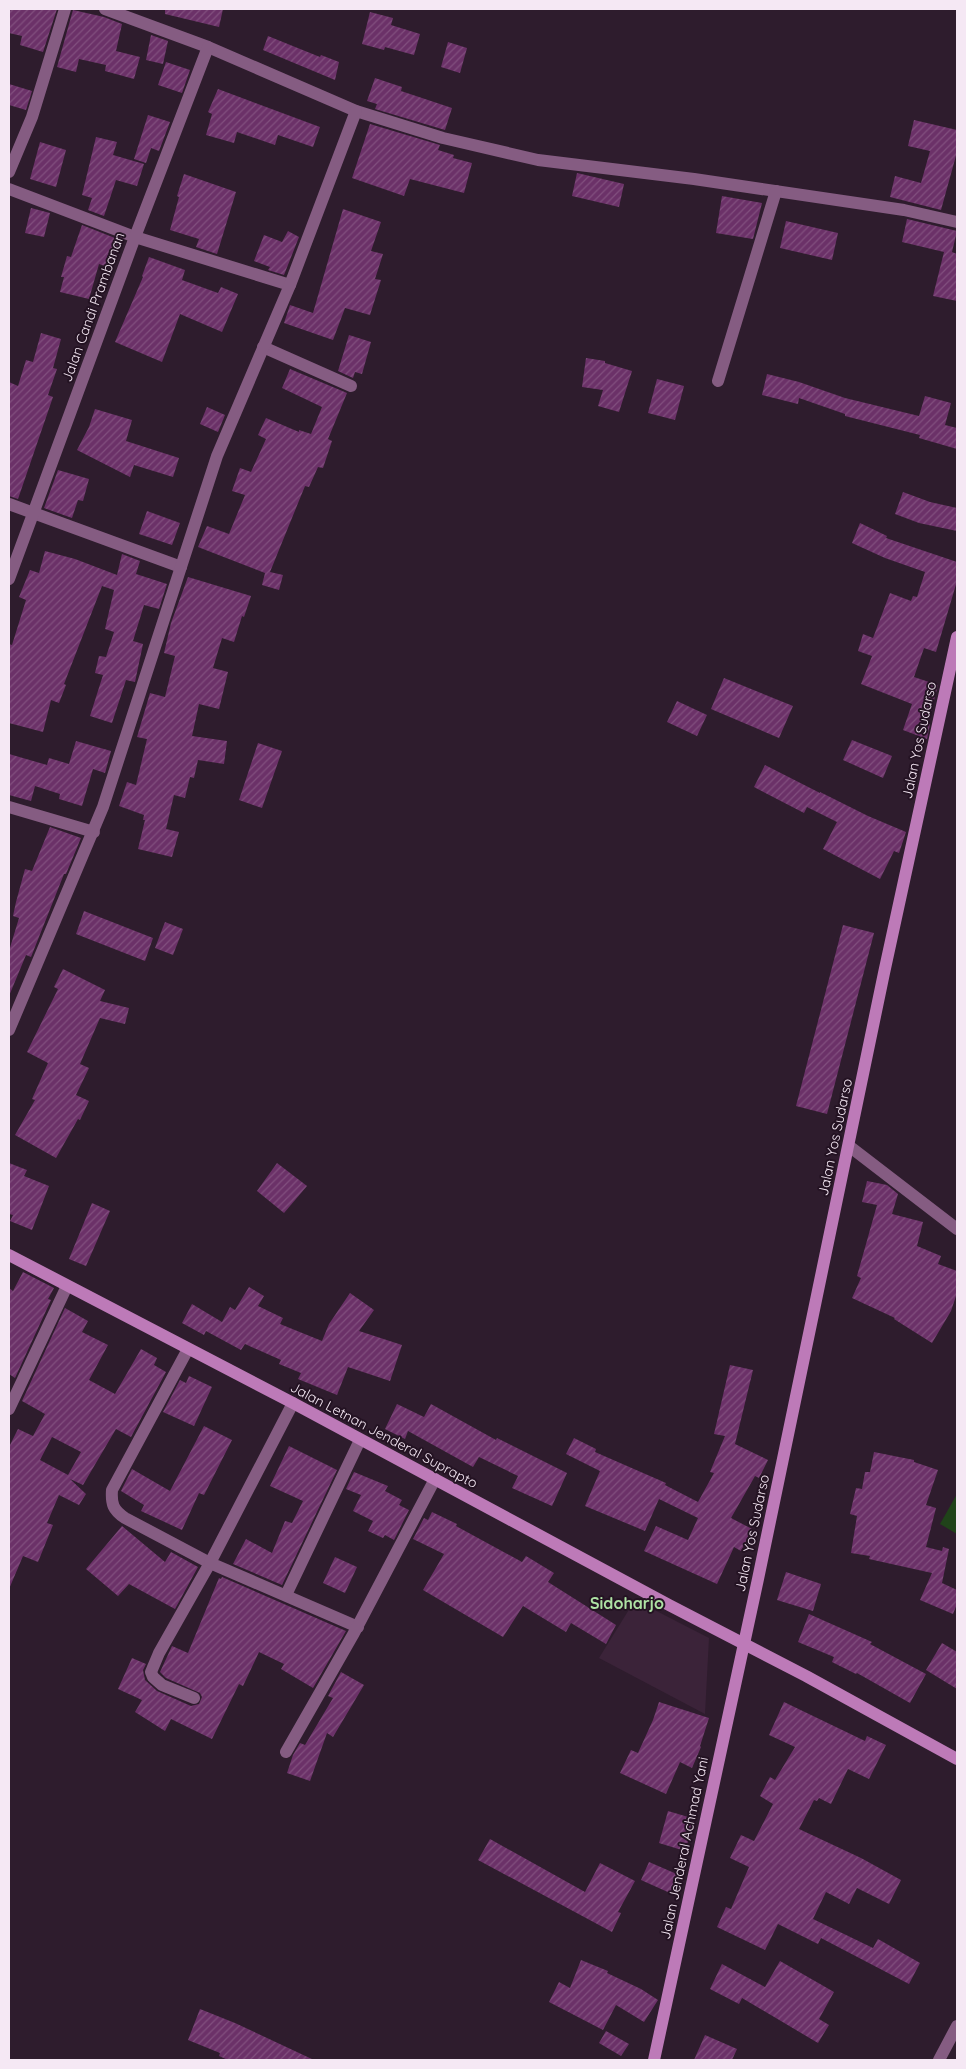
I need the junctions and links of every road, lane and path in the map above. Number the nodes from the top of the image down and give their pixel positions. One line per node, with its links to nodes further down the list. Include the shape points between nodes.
1 (65, 9): 5 (street, via 32,117)
2 (105, 9): 3 (street)
3 (208, 47): 4 (street); 9 (street, Jalan Candi Prambanan)
4 (356, 111): 7 (street, via 443,138 538,160); 10 (street)
5 (9, 172)
6 (9, 189): 9 (street)
7 (776, 191): 8 (street, via 904,210); 12 (street)
8 (957, 222)
9 (134, 237): 10 (street); 15 (street, Jalan Candi Prambanan)
10 (290, 285): 11 (street)
11 (263, 347): 13 (street); 16 (street, via 217,456)
12 (718, 381)
13 (351, 386)
14 (9, 504): 15 (street)
15 (33, 512): 16 (street); 17 (street, Jalan Candi Prambanan)
16 (181, 567): 20 (street)
17 (9, 579)
18 (957, 636): 22 (main road, Jalan Yos Sudarso)
19 (9, 807): 20 (street)
20 (94, 832): 21 (street)
21 (9, 1030)
22 (849, 1146): 23 (street); 34 (main road, Jalan Yos Sudarso)
23 (957, 1229)
24 (9, 1255): 25 (main road, Jalan Letnan Jenderal Suprapto)
25 (67, 1286): 26 (main road, Jalan Letnan Jenderal Suprapto); 28 (street)
26 (188, 1349): 27 (main road, Jalan Letnan Jenderal Suprapto); 31 (street, via 112,1490 111,1504 125,1518)
27 (292, 1403): 29 (main road, Jalan Letnan Jenderal Suprapto); 31 (street)
28 (9, 1409)
29 (360, 1440): 30 (main road, Jalan Letnan Jenderal Suprapto); 32 (street)
30 (435, 1479): 33 (street); 34 (main road, Jalan Letnan Jenderal Suprapto)
31 (210, 1563): 32 (street); 35 (street, via 159,1653 152,1672 156,1681)
32 (286, 1595): 33 (street)
33 (358, 1627): 36 (street)
34 (744, 1643): 37 (main road, Jalan Letnan Jenderal Suprapto); 39 (main road, Jalan Jenderal Achmad Yani)
35 (194, 1698)
36 (286, 1752)
37 (957, 1759)
38 (955, 2034): 40 (street)
39 (654, 2060)
40 (939, 2060)

